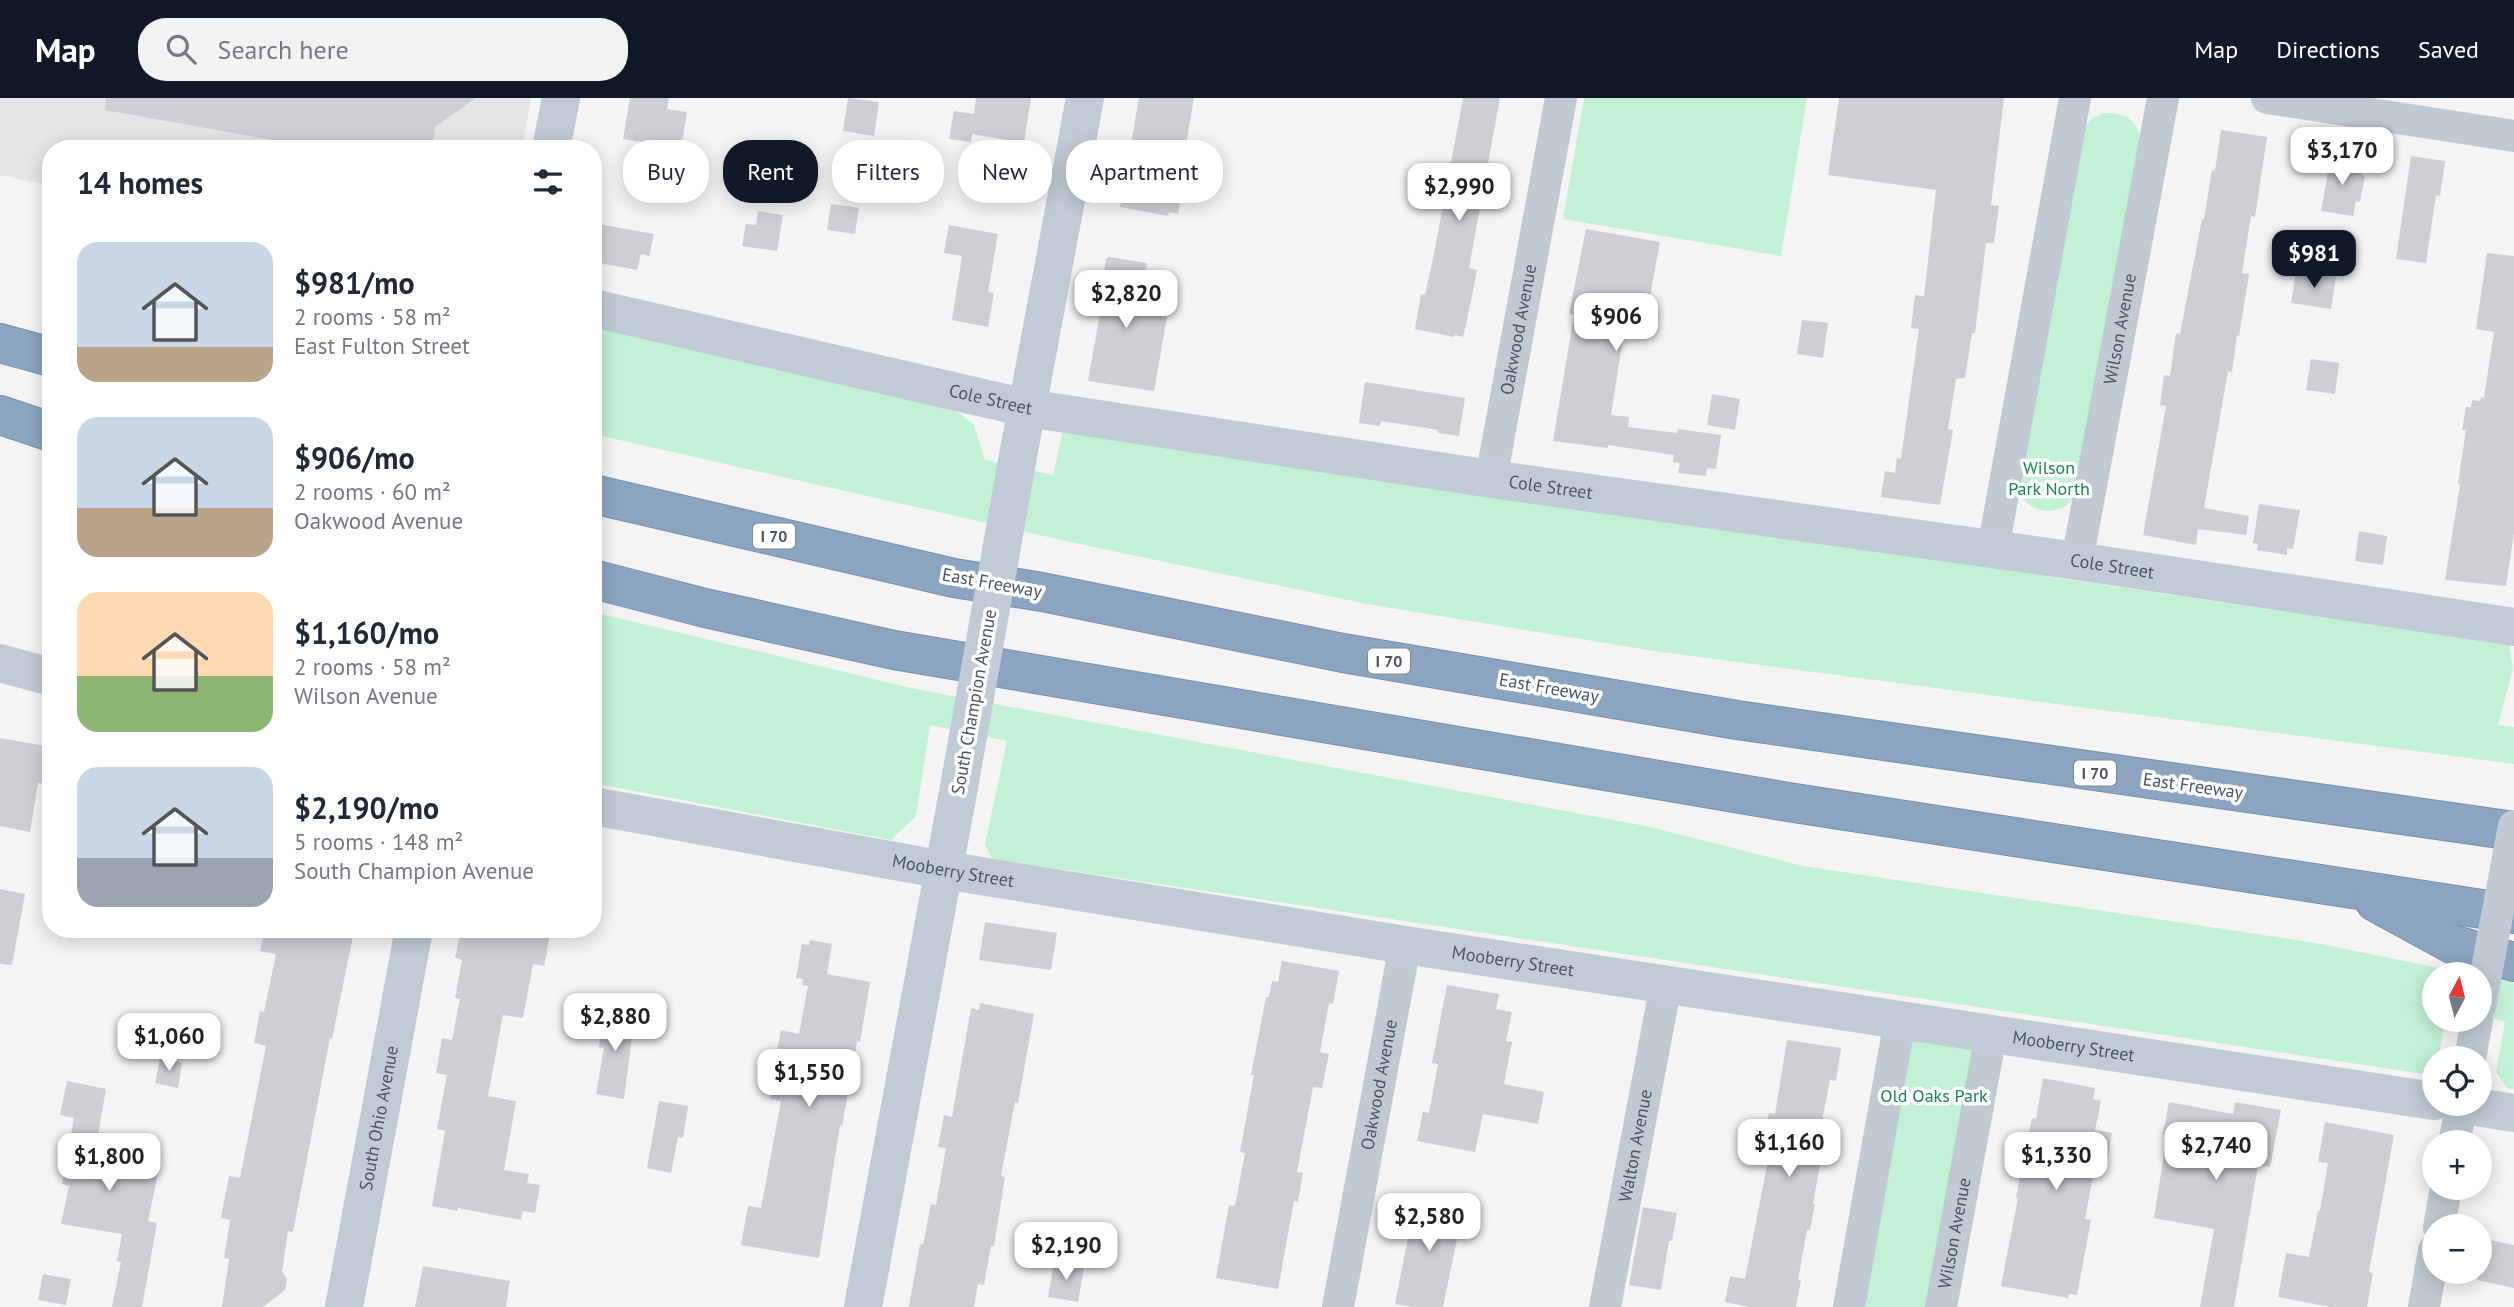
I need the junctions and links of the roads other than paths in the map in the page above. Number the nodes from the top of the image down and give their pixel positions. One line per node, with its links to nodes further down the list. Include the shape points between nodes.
1 (561, 98): 8 (street)
2 (1085, 98): 12 (street, South Champion Avenue)
3 (1561, 98): 17 (street, Oakwood Avenue)
4 (2075, 98): 19 (street)
5 (2163, 98): 20 (street, Wilson Avenue)
6 (2267, 98): 7 (street)
7 (2514, 136)
8 (553, 140)
9 (602, 309): 12 (street, Cole Street)
10 (0, 343): 11 (highway)
11 (42, 355)
12 (1027, 408): 17 (street, Cole Street); 30 (street, South Champion Avenue, bridge)
13 (0, 415): 15 (highway)
14 (0, 428): 16 (highway)
15 (42, 429)
16 (42, 439)
17 (1491, 479): 19 (street, Cole Street)
18 (602, 496): 27 (highway, East Freeway / I 70, via 954,578 1343,653 1737,720)
19 (1993, 549): 20 (street, Cole Street)
20 (2077, 561): 22 (street, Cole Street)
21 (602, 581): 31 (highway, via 894,650 1788,803)
22 (2514, 627)
23 (0, 663): 24 (street)
24 (42, 675)
25 (602, 808): 30 (street, Mooberry Street)
26 (2514, 817): 27 (highway)
27 (2452, 822): 29 (highway, East Freeway / I 70)
28 (2514, 826): 36 (street, bridge)
29 (2514, 831)
30 (944, 870): 34 (street, Mooberry Street); 45 (street, South Champion Avenue)
31 (2352, 889): 32 (highway); 35 (highway, via 2452,944)
32 (2514, 914)
33 (412, 938): 44 (street, South Ohio Avenue)
34 (1405, 945): 37 (street, Mooberry Street); 46 (street, Oakwood Avenue)
35 (2514, 961)
36 (2488, 962)
37 (1666, 984): 38 (street, Mooberry Street); 47 (street, Walton Avenue)
38 (1900, 1020): 39 (street, Mooberry Street); 48 (street)
39 (1991, 1034): 40 (street, Mooberry Street); 49 (street, Wilson Avenue)
40 (2422, 1099)
41 (2492, 1109): 42 (street)
42 (2514, 1113)
43 (2428, 1284): 50 (street)
44 (344, 1307)
45 (863, 1307)
46 (1338, 1307)
47 (1605, 1307)
48 (1849, 1307)
49 (1941, 1307)
50 (2424, 1307)

